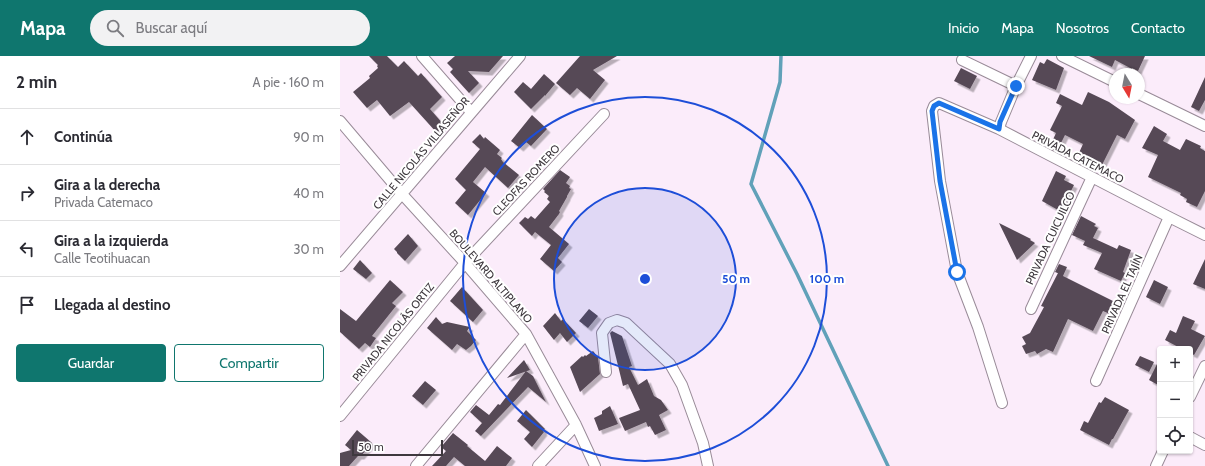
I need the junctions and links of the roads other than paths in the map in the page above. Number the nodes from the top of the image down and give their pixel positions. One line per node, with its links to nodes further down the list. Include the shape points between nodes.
1 (422, 56): 9 (street)
2 (520, 56): 9 (street, CALLE NICOLÁS VILLASEÑOR)
3 (1031, 56): 7 (street)
4 (1062, 56): 6 (street)
5 (962, 60): 7 (street)
6 (1109, 79)
7 (1016, 86): 13 (street)
8 (1145, 97): 12 (street)
9 (471, 112): 15 (street, CALLE NICOLÁS VILLASEÑOR)
10 (604, 114): 18 (street, CLEOFAS ROMERO)
11 (340, 121): 15 (street, BOULEVARD ALTIPLANO)
12 (1205, 126)
13 (999, 129): 14 (street, PRIVADA CATEMACO); 26 (street, PRIVADA CATEMACO, via 939,103 932,111 940,181 957,272)
14 (1092, 177): 16 (street, PRIVADA CATEMACO); 20 (street, PRIVADA CUICUILCO)
15 (402, 194): 18 (street, BOULEVARD ALTIPLANO); 19 (street, CALLE NICOLÁS VILLASEÑOR)
16 (1169, 217): 17 (street, PRIVADA CATEMACO); 24 (street, PRIVADA EL TAJÍN)
17 (1205, 234)
18 (465, 263): 21 (street, BOULEVARD ALTIPLANO); 27 (street, PRIVADA NICOLÁS ORTIZ)
19 (340, 266)
20 (1031, 310)
21 (526, 334): 28 (street, BOULEVARD ALTIPLANO); 32 (street)
22 (1205, 366): 25 (street)
23 (606, 372): 35 (street, via 602,332 609,323 617,320 626,324 670,364 682,385 703,443)
24 (1096, 380)
25 (1193, 391)
26 (1002, 403)
27 (340, 416)
28 (576, 425): 33 (street); 34 (street, BOULEVARD ALTIPLANO)
29 (1193, 439): 30 (street)
30 (1205, 445)
31 (1162, 454): 36 (street)
32 (416, 466)
33 (538, 466)
34 (595, 466)
35 (708, 466)
36 (1156, 466)

